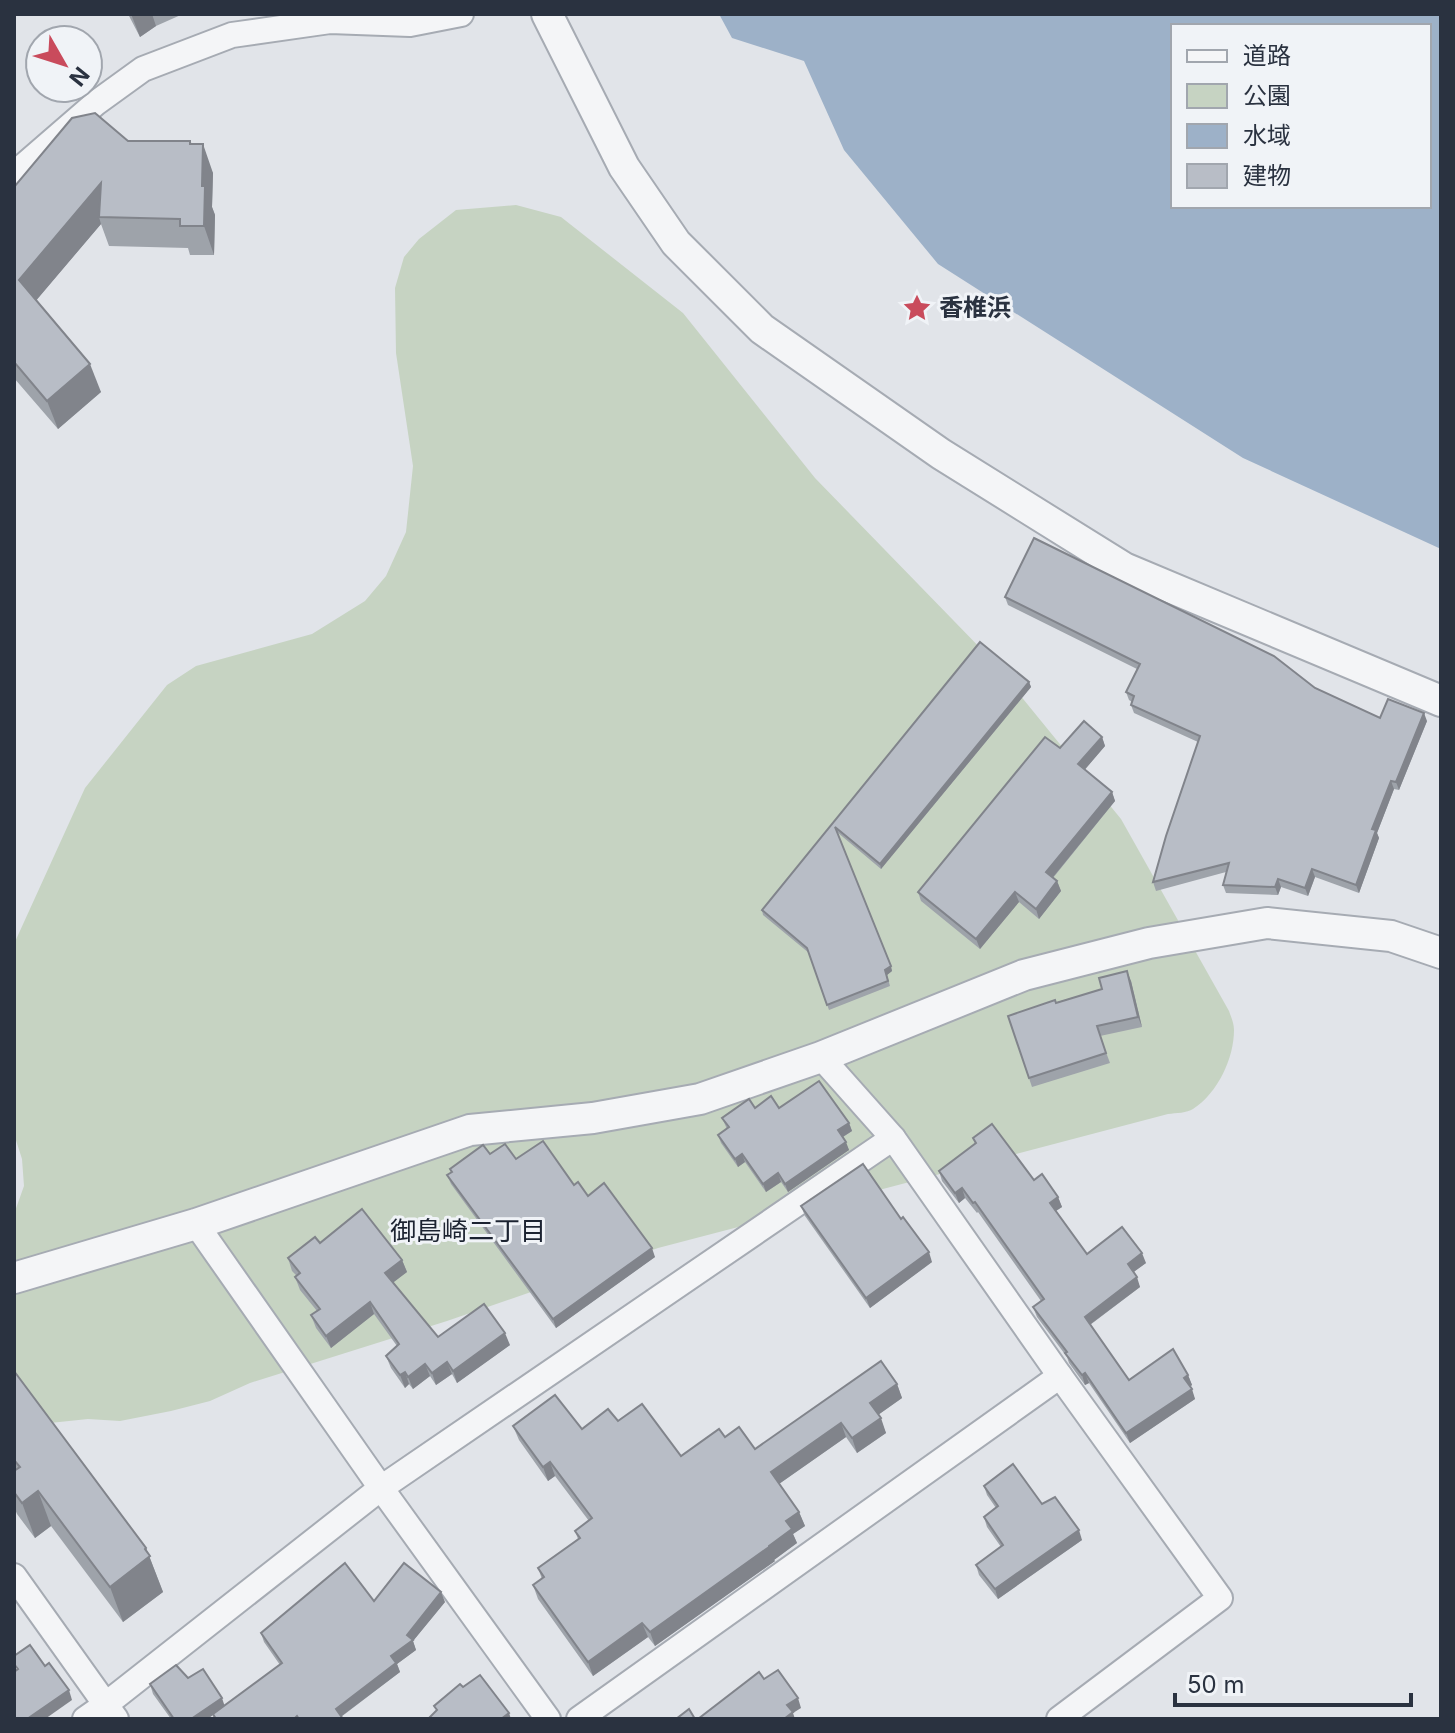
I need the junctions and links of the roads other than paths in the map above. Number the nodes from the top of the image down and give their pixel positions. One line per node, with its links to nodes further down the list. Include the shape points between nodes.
1 (461, 14): 3 (street, via 410,24 330,21 232,35 143,69)
2 (547, 14): 4 (street, via 624,167 676,243 762,329 941,454 1124,568)
3 (14, 174)
4 (1441, 701)
5 (1441, 953): 6 (street, via 1391,936 1267,923 1149,943 1024,975)
6 (821, 1057): 7 (street); 8 (street, via 700,1099 593,1118 470,1130)
7 (893, 1138): 10 (street); 11 (street)
8 (196, 1224): 9 (street); 11 (street)
9 (14, 1278)
10 (1060, 1376): 16 (street); 17 (street, via 1220,1598)
11 (381, 1488): 13 (street); 15 (street)
12 (14, 1576): 13 (street)
13 (110, 1712): 14 (street)
14 (85, 1719)
15 (548, 1719)
16 (579, 1719)
17 (1059, 1719)

